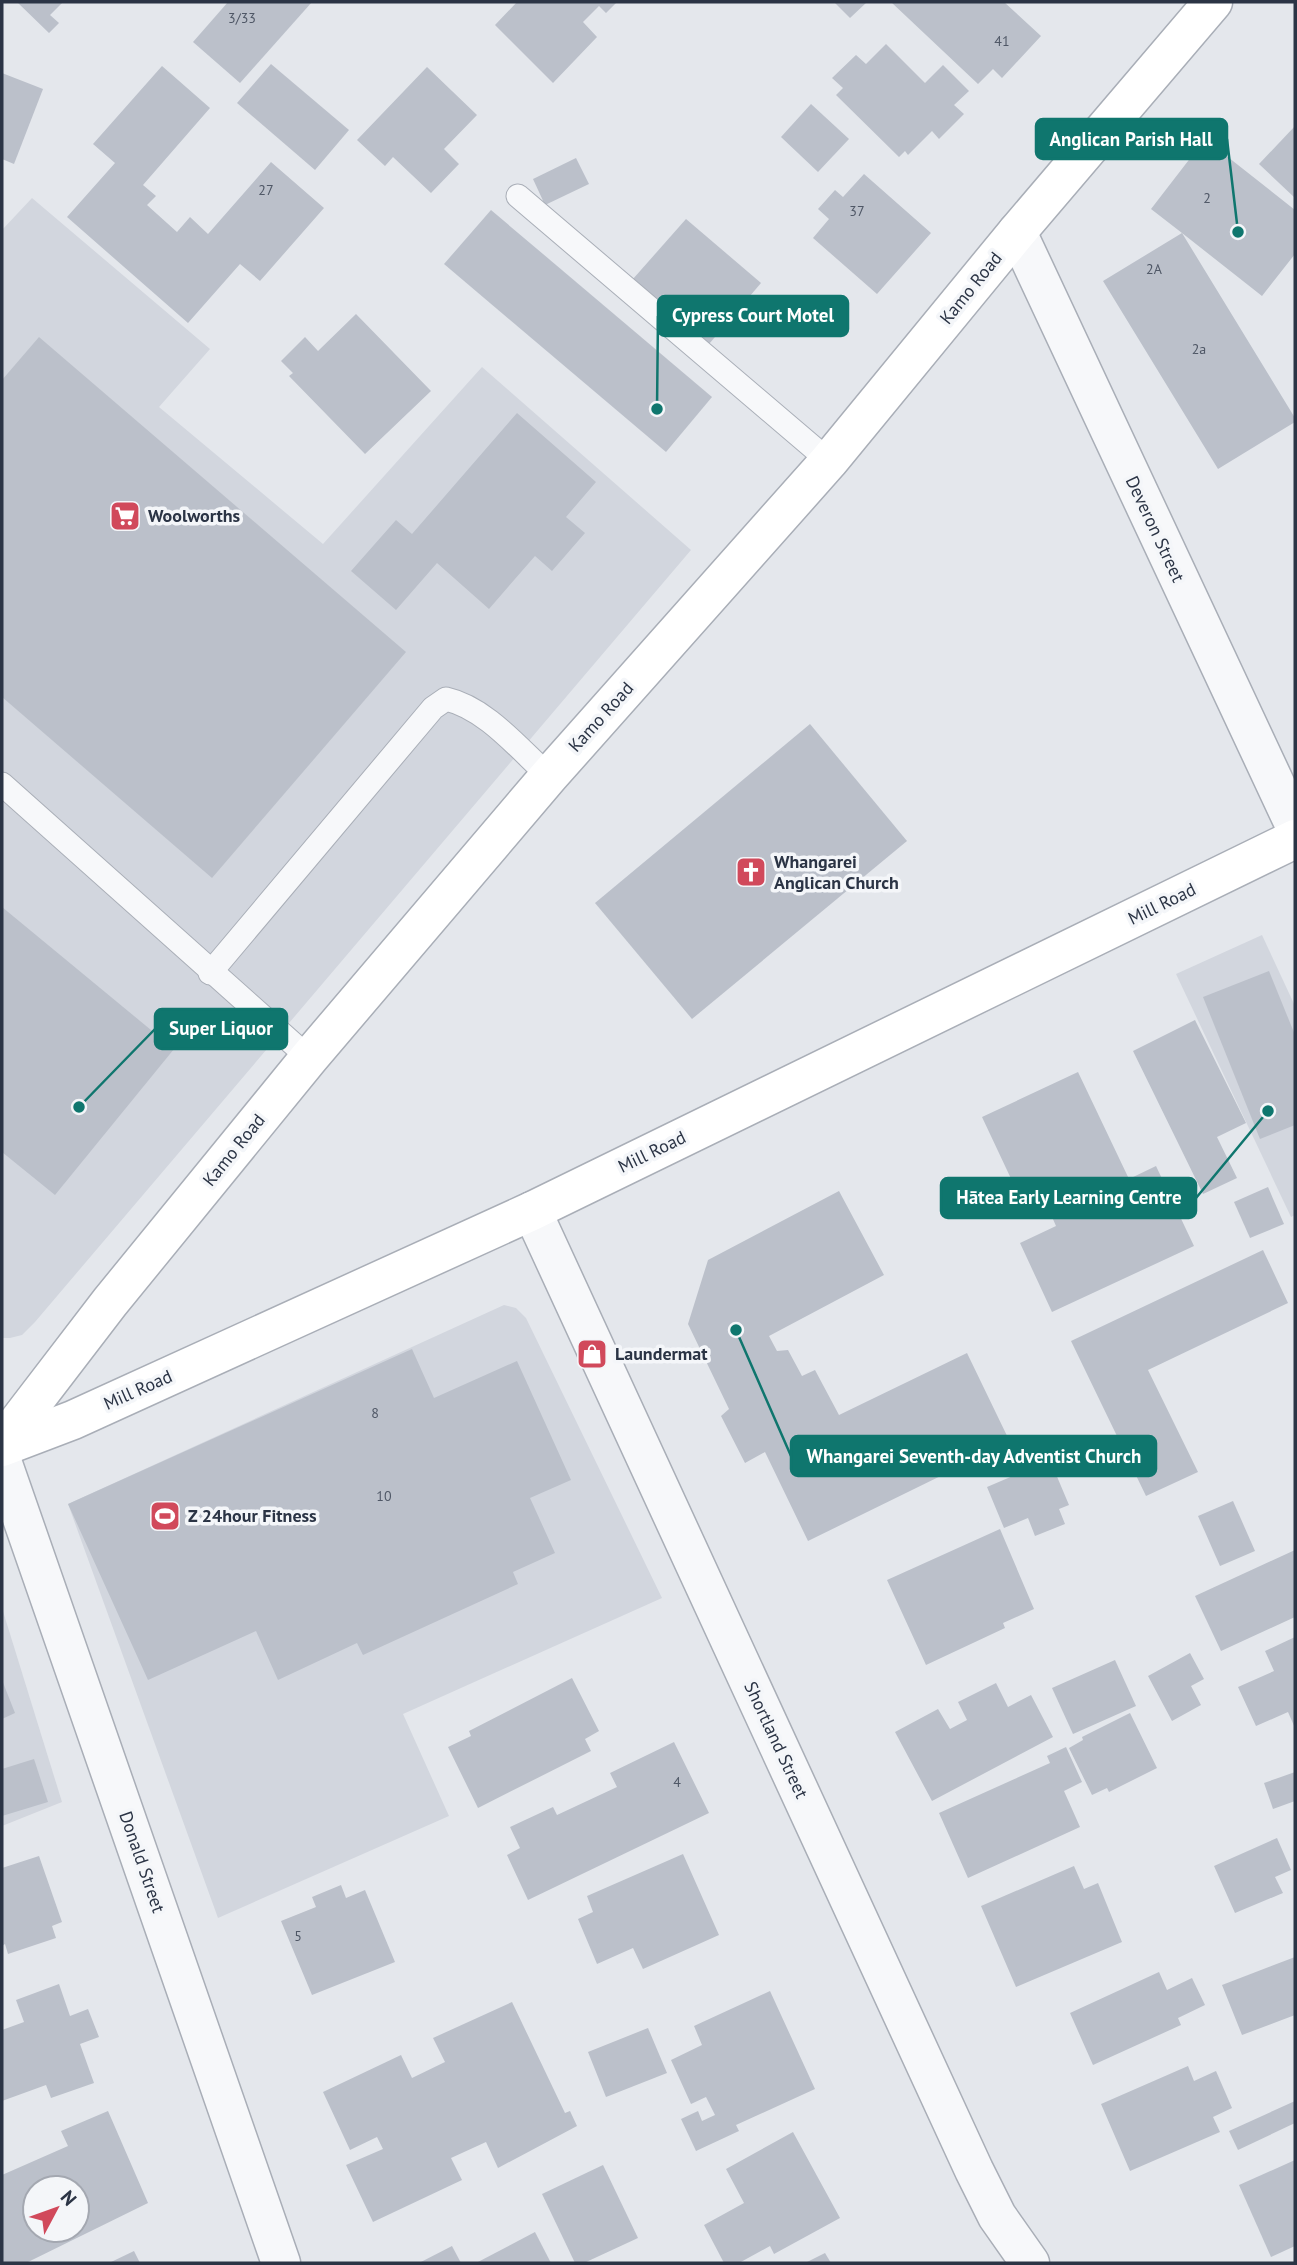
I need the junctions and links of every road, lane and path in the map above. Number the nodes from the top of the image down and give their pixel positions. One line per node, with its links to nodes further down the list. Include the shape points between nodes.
1 (1213, 2): 3 (main road, Kamo Road)
2 (518, 196): 4 (lane)
3 (1017, 232): 4 (main road, Kamo Road); 7 (street, Deveron Street)
4 (829, 461): 5 (main road, Kamo Road)
5 (549, 776): 9 (lane, via 481,715 462,702 446,699 433,708); 10 (main road, Kamo Road)
6 (2, 786): 9 (lane)
7 (1295, 826)
8 (1295, 839): 11 (main road, Mill Road)
9 (210, 973): 10 (lane)
10 (309, 1058): 12 (main road, Kamo Road, via 110,1302)
11 (532, 1211): 12 (main road, Mill Road, via 74,1420); 15 (street, Shortland Street, via 974,2170 997,2216)
12 (2, 1445)
13 (2, 1461): 14 (street, Donald Street)
14 (281, 2263)
15 (1030, 2263)

